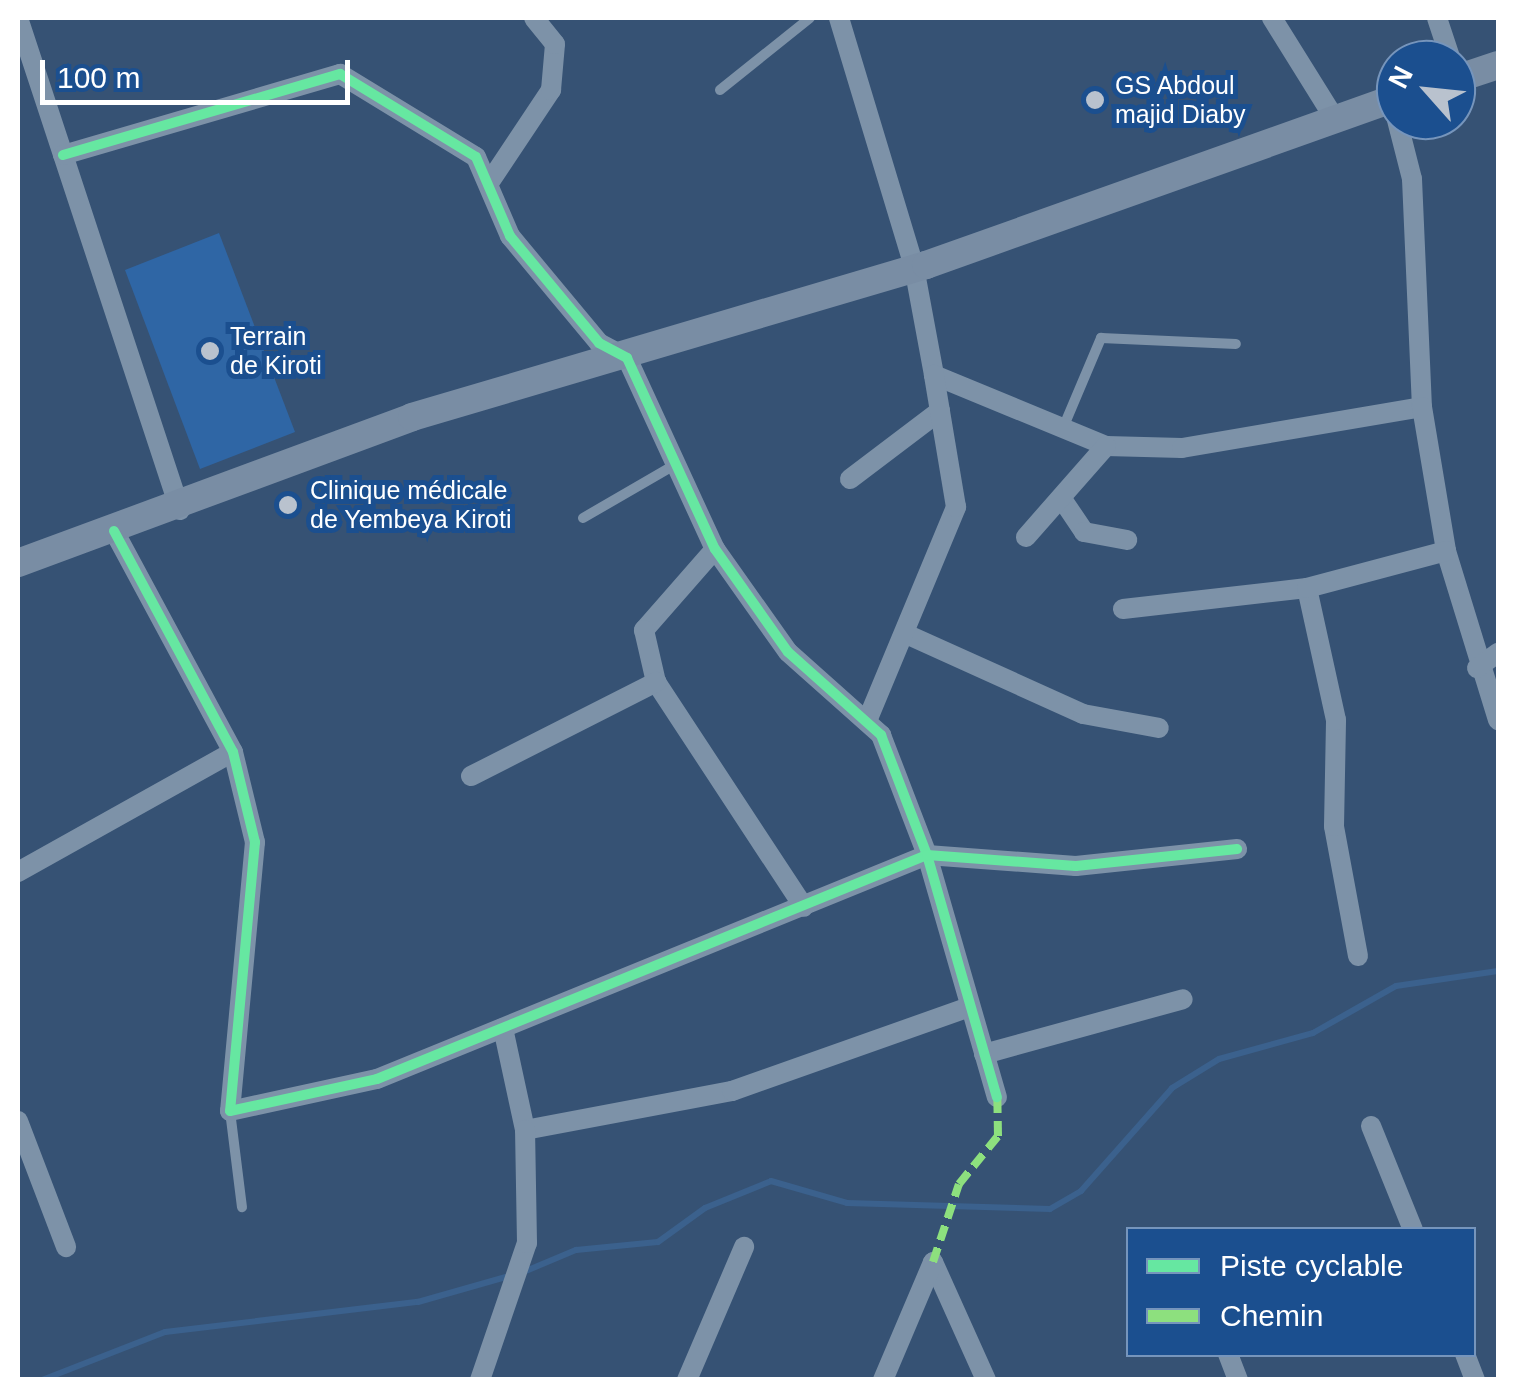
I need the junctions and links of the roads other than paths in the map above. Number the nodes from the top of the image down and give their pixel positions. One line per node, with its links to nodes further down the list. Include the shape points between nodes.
1 (18, 18): 10 (street)
2 (534, 18): 11 (street, via 555,44 550,90)
3 (810, 18): 6 (lane)
4 (839, 18): 12 (street)
5 (1272, 18): 8 (street)
6 (720, 90)
7 (1376, 110): 8 (street)
8 (1333, 116): 12 (street)
9 (1403, 140): 16 (street, via 1412,179)
10 (62, 155): 11 (street, via 340,74 476,157); 23 (street)
11 (489, 182): 14 (street, via 510,236 599,343)
12 (914, 268): 14 (street); 15 (street)
13 (1236, 344): 18 (lane, via 1101,338)
14 (628, 358): 20 (street); 23 (street, via 412,417)
15 (934, 375): 17 (street); 18 (street)
16 (1422, 408): 19 (street, via 1182,448); 29 (street)
17 (940, 411): 21 (street); 33 (street, via 956,507)
18 (1062, 429): 19 (street)
19 (1106, 446): 22 (street)
20 (672, 467): 24 (lane); 28 (street)
21 (850, 480)
22 (1064, 502): 26 (street); 27 (street, via 1084,532)
23 (180, 510): 25 (street)
24 (583, 518)
25 (114, 531): 30 (street); 40 (street)
26 (1026, 536)
27 (1127, 540)
28 (715, 549): 36 (street, via 644,630); 38 (street, via 788,652)
29 (1446, 551): 31 (street); 35 (street)
30 (18, 563)
31 (1307, 588): 32 (street); 46 (street, via 1336,720 1334,826)
32 (1123, 609)
33 (906, 634): 38 (street); 39 (street, via 1082,714)
34 (1498, 653): 35 (street)
35 (1477, 668): 37 (street)
36 (656, 682): 41 (street); 45 (street)
37 (1498, 720)
38 (867, 721): 43 (street)
39 (1159, 728)
40 (233, 752): 44 (street); 52 (street, via 255,842)
41 (470, 776)
42 (1237, 849): 43 (street, via 1076,866)
43 (927, 855): 45 (street); 48 (street)
44 (18, 872)
45 (804, 907): 49 (street)
46 (1358, 956)
47 (1183, 999): 50 (street)
48 (969, 1007): 50 (street); 55 (street, via 732,1092)
49 (503, 1028): 52 (street, via 377,1079); 55 (street)
50 (984, 1054): 51 (street)
51 (997, 1098)
52 (230, 1111): 56 (lane)
53 (18, 1120): 58 (street)
54 (1371, 1126): 57 (street)
55 (524, 1130): 60 (street, via 525,1255)
56 (242, 1207)
57 (1413, 1227)
58 (66, 1247)
59 (744, 1247): 61 (street)
60 (480, 1380)
61 (687, 1380)
62 (883, 1380): 63 (street, via 933,1262)
63 (986, 1380)

